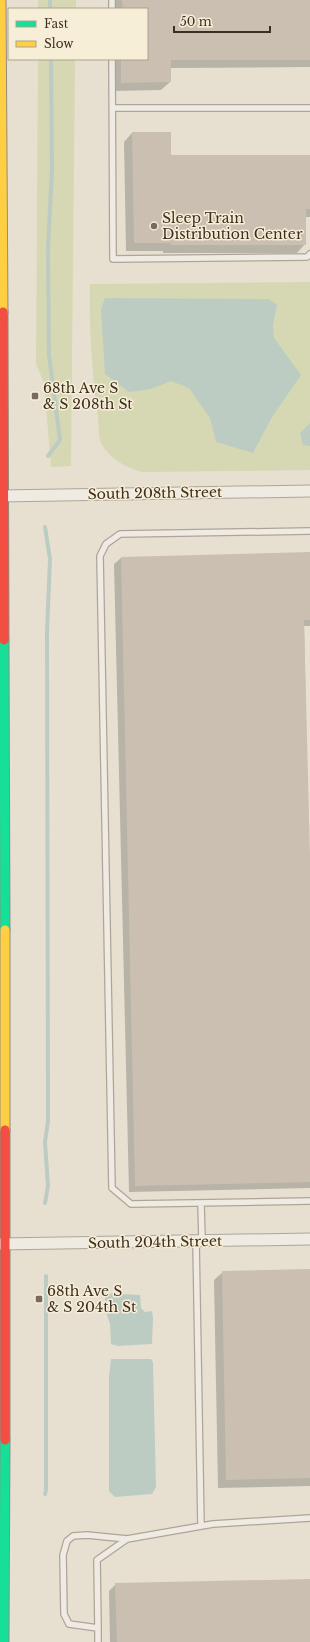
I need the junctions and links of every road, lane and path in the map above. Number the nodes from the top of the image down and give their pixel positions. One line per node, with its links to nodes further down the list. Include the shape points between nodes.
1 (1, 0): 3 (main road)
2 (112, 60): 4 (lane)
3 (1, 104): 6 (main road)
4 (112, 108): 5 (lane); 7 (lane, via 113,259 307,257)
5 (310, 108)
6 (1, 253): 9 (main road)
7 (310, 254)
8 (310, 491): 9 (street, South 208th Street)
9 (2, 496): 15 (main road)
10 (310, 531): 12 (lane, via 120,534 106,544 100,556 112,1188 131,1204)
11 (310, 1201): 12 (lane)
12 (201, 1203): 14 (lane)
13 (310, 1238): 14 (street, South 204th Street)
14 (199, 1241): 15 (street, South 204th Street); 17 (lane)
15 (2, 1244): 20 (main road)
16 (310, 1518): 17 (lane)
17 (200, 1526): 18 (lane)
18 (127, 1538): 19 (lane, via 97,1560); 19 (lane, via 87,1535 73,1536 67,1542 63,1555 64,1614 69,1624)
19 (98, 1628): 21 (lane)
20 (4, 1642)
21 (98, 1642)

